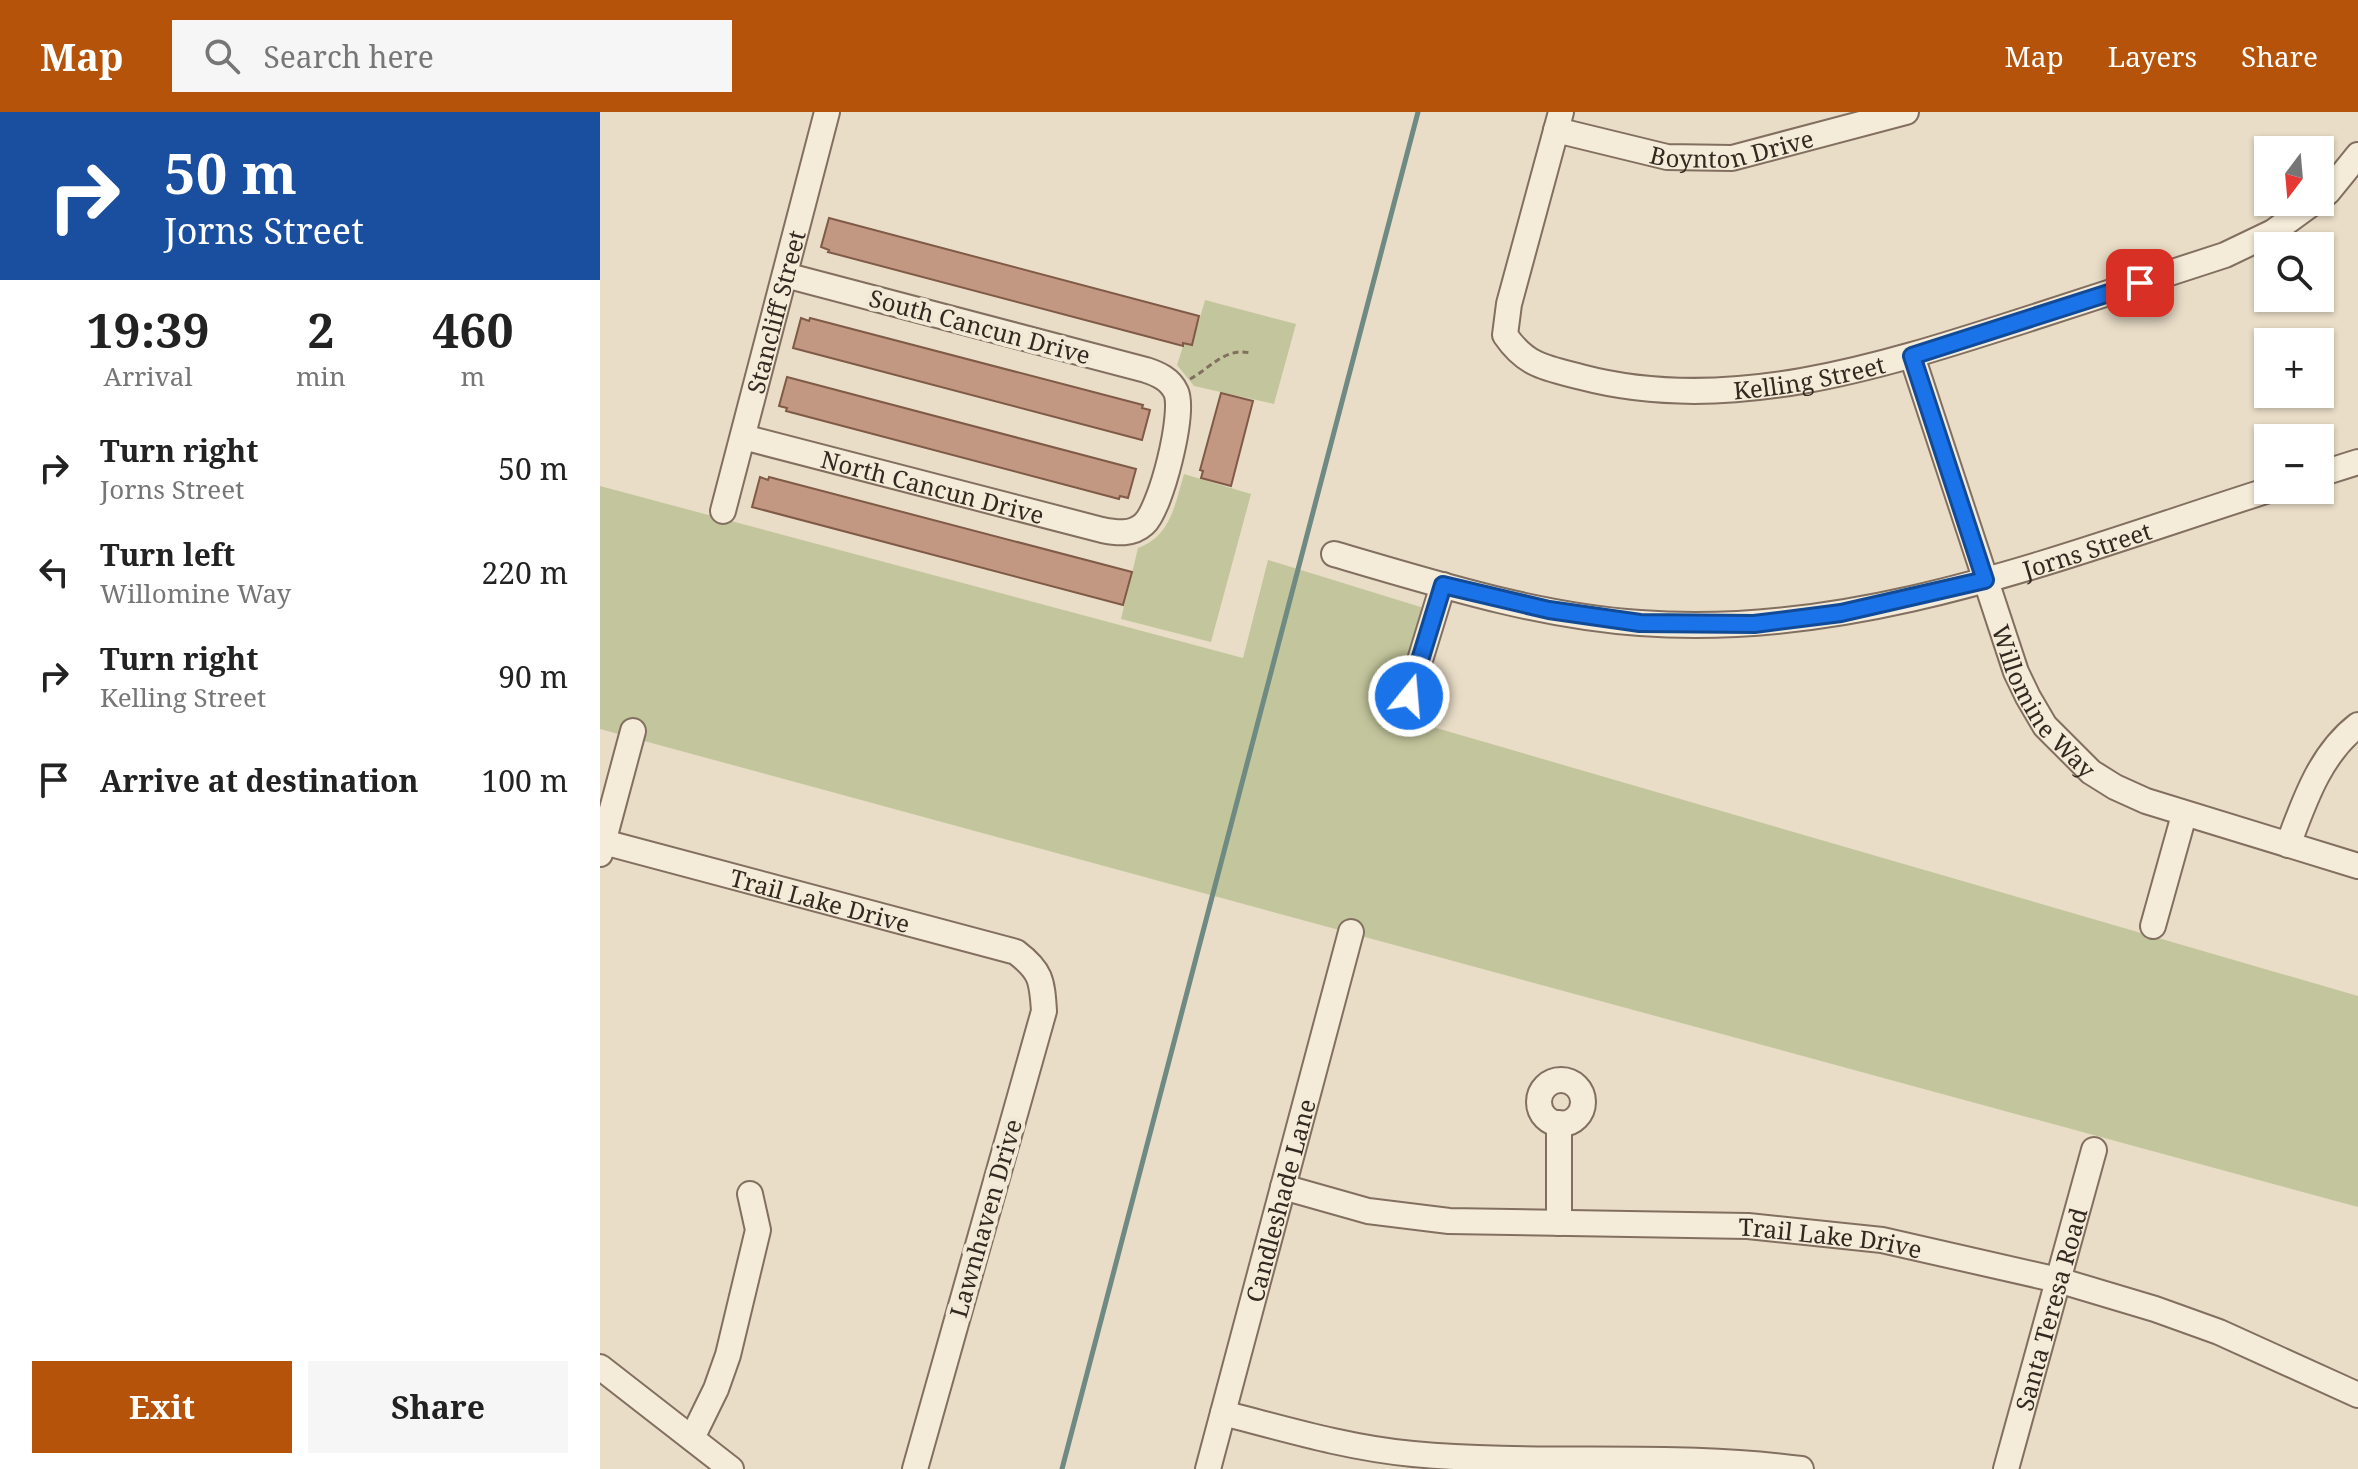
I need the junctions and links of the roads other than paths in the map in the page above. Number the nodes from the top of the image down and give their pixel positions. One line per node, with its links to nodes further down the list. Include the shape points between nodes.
1 (827, 112): 7 (street, Stancliff Street)
2 (1906, 112): 3 (street, Boynton Drive, via 1732,158 1667,157)
3 (1558, 121): 8 (street, Kelling Street, via 1509,304 1505,335 1517,353 1543,367 1657,391 1755,389)
4 (2358, 155): 5 (street)
5 (2334, 185)
6 (2295, 216): 8 (street, Kelling Street, via 2225,255)
7 (785, 275): 9 (street, Stancliff Street); 14 (street, South Cancun Drive, via 1180,382 1178,419 1156,508 1140,528)
8 (1912, 356): 16 (street, Willomine Way)
9 (743, 437): 13 (street, Stancliff Street); 14 (street, North Cancun Drive)
10 (2358, 462): 11 (street)
11 (2334, 470)
12 (2254, 495): 16 (street, Jorns Street)
13 (723, 511)
14 (1125, 532)
15 (1334, 554): 17 (street, Jorns Street)
16 (1985, 580): 17 (street, Jorns Street, via 1841,613 1754,624 1640,623 1549,610); 21 (street, Willomine Way, via 2016,672 2045,726 2091,772)
17 (1443, 585): 18 (street)
18 (1409, 696)
19 (2358, 725): 22 (street, via 2333,750 2306,795)
20 (633, 731): 23 (street)
21 (2184, 815): 22 (street, Willomine Way); 25 (street)
22 (2288, 845): 24 (street, Willomine Way)
23 (601, 846): 27 (street, Trail Lake Drive, via 1016,952)
24 (2358, 866)
25 (2153, 926)
26 (1351, 932): 30 (street, Candleshade Lane)
27 (1036, 967): 39 (street, Lawnhaven Drive, via 1044,1011)
28 (1559, 1123): 32 (street)
29 (2094, 1150): 33 (street, Santa Teresa Road)
30 (1283, 1187): 32 (street, Trail Lake Drive, via 1368,1211 1449,1221); 36 (street, Candleshade Lane)
31 (750, 1194): 37 (street, via 758,1230 732,1341)
32 (1559, 1223): 33 (street, Trail Lake Drive, via 1816,1232 1882,1240)
33 (2058, 1280): 35 (street, Trail Lake Drive, via 2219,1332); 42 (street, Santa Teresa Road)
34 (600, 1367): 37 (street)
35 (2358, 1395)
36 (1223, 1413): 40 (street, Candleshade Lane); 41 (street, via 1410,1454)
37 (692, 1438): 38 (street)
38 (731, 1469)
39 (915, 1469)
40 (1208, 1469)
41 (1801, 1469)
42 (2006, 1469)

